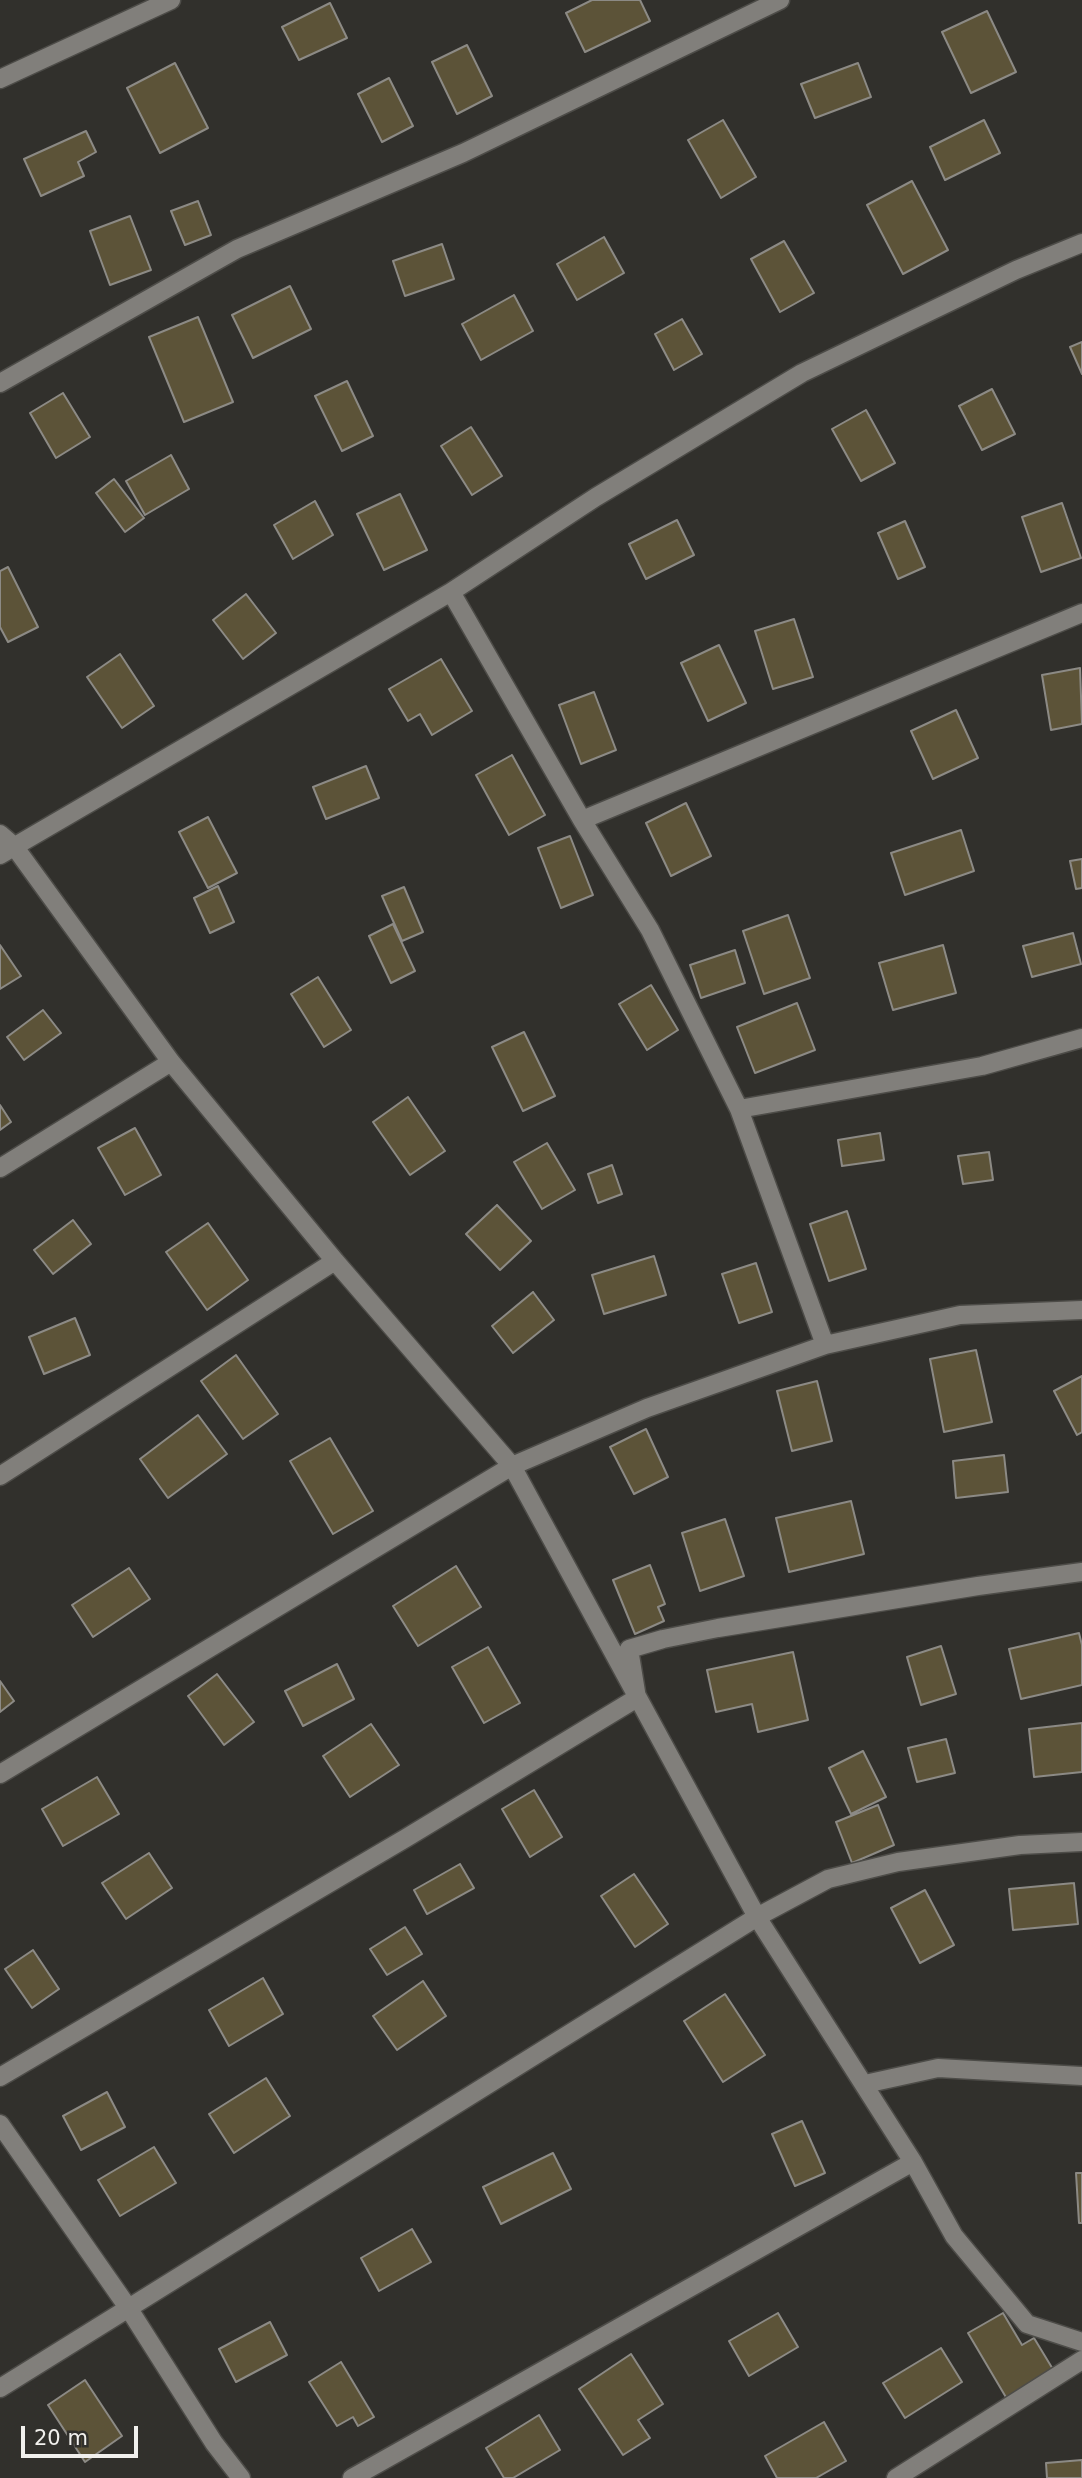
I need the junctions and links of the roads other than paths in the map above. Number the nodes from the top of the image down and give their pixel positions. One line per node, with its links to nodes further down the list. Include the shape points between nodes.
1 (171, 0): 3 (street)
2 (780, 0): 5 (street, via 463,153 237,248)
3 (0, 79)
4 (1082, 243): 6 (street, via 802,373 596,497)
5 (0, 383)
6 (451, 592): 8 (street); 9 (street)
7 (1082, 613): 8 (street)
8 (582, 820): 12 (street, via 650,930)
9 (5, 845): 11 (street)
10 (1082, 1038): 12 (street, via 982,1066)
11 (171, 1062): 13 (street); 14 (street)
12 (739, 1109): 16 (street)
13 (0, 1168)
14 (335, 1261): 17 (street); 18 (street)
15 (1082, 1310): 16 (street, via 960,1315)
16 (825, 1345): 17 (street, via 647,1408)
17 (512, 1466): 20 (street); 21 (street)
18 (0, 1476)
19 (1082, 1573): 20 (street, via 663,1639 629,1649)
20 (637, 1698): 23 (street); 25 (street)
21 (0, 1774)
22 (1082, 1842): 23 (street, via 1020,1845 898,1862 828,1879)
23 (757, 1917): 26 (street); 29 (street)
24 (1082, 2076): 26 (street, via 938,2068)
25 (0, 2077)
26 (865, 2084): 28 (street)
27 (0, 2124): 29 (street)
28 (913, 2162): 30 (street, via 954,2236 1027,2324); 34 (street)
29 (129, 2309): 32 (street); 33 (street)
30 (1082, 2342)
31 (1082, 2360): 35 (street)
32 (0, 2388)
33 (241, 2478)
34 (352, 2478)
35 (896, 2478)

